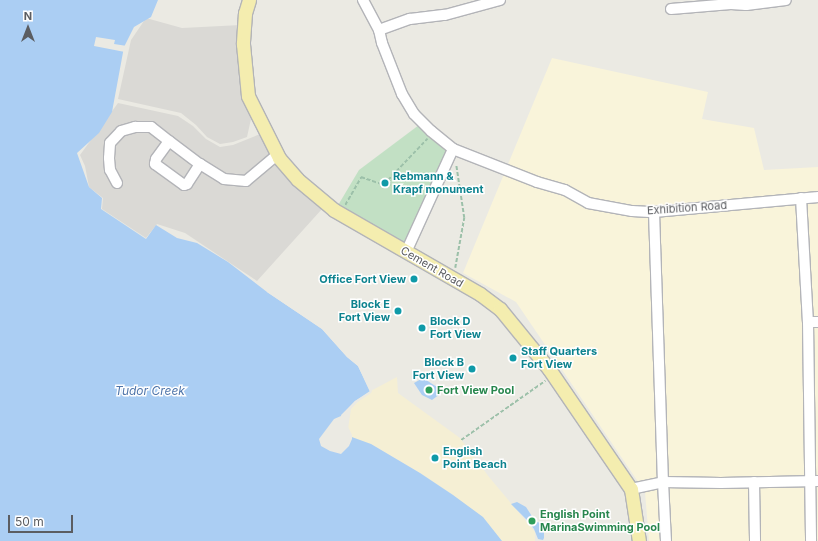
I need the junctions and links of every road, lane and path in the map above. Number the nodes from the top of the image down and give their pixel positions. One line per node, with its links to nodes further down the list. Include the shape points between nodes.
1 (249, 0): 11 (main road, Cement Road, via 245,13 243,44 248,96)
2 (363, 0): 7 (street, Exhibition Road)
3 (500, 0): 7 (street, via 445,15 410,20)
4 (786, 0): 5 (street, via 746,5)
5 (731, 2): 6 (street)
6 (671, 9)
7 (379, 30): 10 (street, Exhibition Road, via 402,94 414,114)
8 (427, 139): 13 (path)
9 (169, 141): 12 (street); 12 (street, via 155,164 163,172 184,185); 14 (street, via 151,127 135,127 121,131 110,144 110,170)
10 (453, 149): 18 (street, Exhibition Road, via 537,182 565,190 588,203); 20 (street); 21 (path, via 464,218)
11 (277, 155): 12 (street, via 246,181 224,179); 19 (main road, Cement Road, via 297,179)
12 (200, 164)
13 (388, 180): 15 (path, via 382,179); 15 (path, via 389,186 382,187)
14 (117, 183)
15 (381, 184): 19 (path, via 361,177)
16 (818, 197): 17 (street, Exhibition Road)
17 (801, 198): 18 (street, Exhibition Road); 22 (street)
18 (654, 212): 26 (street)
19 (340, 214): 20 (main road, Cement Road)
20 (406, 252): 21 (main road, Cement Road)
21 (453, 279): 23 (main road, Cement Road, via 500,309)
22 (813, 322): 25 (street)
23 (554, 376): 24 (path); 28 (main road, Cement Road)
24 (461, 440)
25 (815, 481): 27 (street); 32 (street)
26 (663, 482): 27 (street); 28 (street); 30 (street)
27 (754, 482): 31 (street)
28 (631, 488): 29 (main road, Cement Road)
29 (639, 541)
30 (666, 541)
31 (755, 541)
32 (811, 541)

